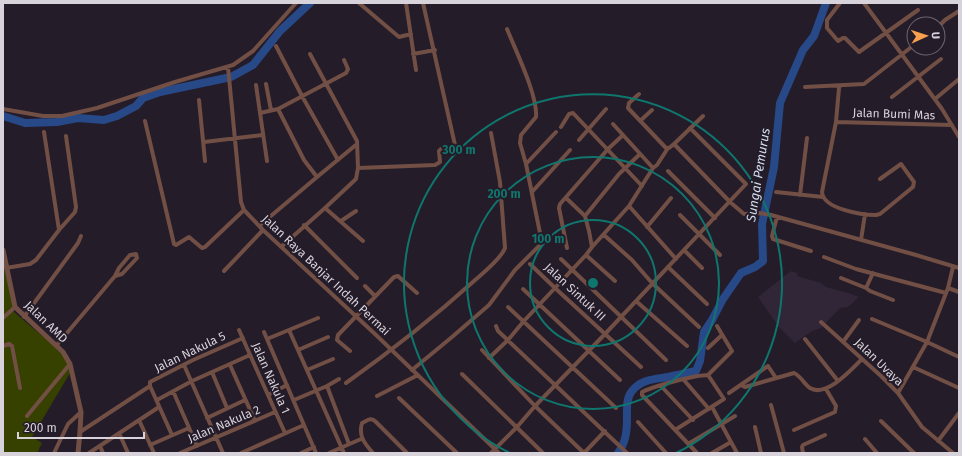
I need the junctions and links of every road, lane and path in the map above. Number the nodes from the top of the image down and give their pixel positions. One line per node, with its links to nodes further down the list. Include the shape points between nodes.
1 (296, 3): 21 (street, via 253,51)
2 (358, 3): 12 (street, via 398,37)
3 (406, 3): 12 (street)
4 (423, 3): 14 (street)
5 (840, 3): 11 (street, via 826,24 838,42 845,38 859,52)
6 (864, 3): 11 (street)
7 (918, 10): 11 (street)
8 (959, 11): 9 (street)
9 (946, 19)
10 (507, 29): 70 (street, via 525,71 536,109 536,117 520,138)
11 (886, 32): 18 (street)
12 (411, 34): 17 (street)
13 (276, 46): 31 (street)
14 (435, 50): 17 (street); 71 (street, via 455,145 440,149 440,162 435,165)
15 (906, 52): 18 (street)
16 (310, 54): 25 (street)
17 (413, 54): 22 (street)
18 (902, 55): 23 (street); 28 (street, via 864,84)
19 (941, 59): 23 (street)
20 (344, 60): 25 (street, via 348,71)
21 (228, 69): 35 (street, via 62,116 42,116); 57 (street)
22 (416, 70)
23 (918, 77): 32 (street); 33 (street)
24 (959, 79): 33 (street)
25 (326, 83): 31 (street); 61 (street, via 356,137)
26 (266, 84): 38 (street)
27 (256, 85): 40 (street)
28 (840, 86): 29 (street); 44 (street)
29 (805, 87)
30 (639, 94): 42 (street, via 627,106)
31 (302, 96): 36 (street); 67 (street)
32 (892, 97)
33 (935, 99): 46 (street)
34 (199, 100): 60 (street)
35 (3, 109)
36 (278, 109): 38 (street); 75 (street, via 304,160)
37 (606, 109): 49 (street)
38 (271, 110): 40 (street)
39 (652, 110): 42 (street)
40 (260, 113): 53 (street)
41 (703, 116): 48 (street)
42 (640, 121): 63 (street)
43 (145, 122): 87 (street, via 174,244 189,237 202,248 205,247)
44 (836, 122): 46 (street, Jalan Bumi Mas); 81 (street)
45 (613, 124): 54 (street)
46 (951, 125): 56 (street)
47 (561, 127): 49 (street, via 572,112)
48 (690, 128): 62 (street); 84 (street, via 746,184)
49 (589, 129): 59 (street); 64 (street)
50 (44, 132): 98 (street)
51 (556, 132): 70 (street)
52 (491, 133): 174 (street, via 500,182 504,250 463,291)
53 (263, 135): 57 (street); 69 (street)
54 (623, 135): 64 (street); 66 (street)
55 (66, 136): 98 (street, via 76,210)
56 (959, 136)
57 (234, 138): 60 (street); 87 (street)
58 (807, 138): 80 (street)
59 (579, 140)
60 (204, 142): 68 (street)
61 (357, 144): 67 (street); 71 (street)
62 (674, 144): 63 (street); 84 (street)
63 (668, 148): 73 (street)
64 (608, 149): 72 (street); 82 (street)
65 (570, 150): 78 (street)
66 (640, 154): 72 (street); 73 (street)
67 (338, 160): 75 (street)
68 (205, 161)
69 (267, 161)
70 (526, 164): 78 (street)
71 (358, 168): 86 (street, via 354,181)
72 (626, 168): 77 (street); 91 (street)
73 (653, 168): 77 (street)
74 (668, 171): 93 (street)
75 (317, 176): 97 (street)
76 (880, 179): 89 (street, via 901,164 914,185 880,214)
77 (642, 186): 85 (street)
78 (532, 192): 190 (street, via 542,240 540,246 515,270 489,305)
79 (776, 192): 80 (street)
80 (800, 195): 81 (street)
81 (823, 197): 89 (street, via 837,208)
82 (566, 198): 91 (street); 106 (street, via 559,208)
83 (671, 198): 96 (street)
84 (730, 202): 92 (street, via 744,214 759,213); 93 (street)
85 (629, 206): 96 (street); 99 (street)
86 (325, 208): 94 (street); 95 (street)
87 (244, 210): 97 (street, Jalan Raya Banjar Indah Permai)
88 (356, 211): 94 (street)
89 (865, 214): 102 (street)
90 (680, 215): 100 (street)
91 (584, 216): 105 (street)
92 (777, 217): 102 (street); 109 (street, via 772,239)
93 (715, 218): 100 (street)
94 (341, 221): 103 (street)
95 (304, 226): 104 (street); 125 (street)
96 (647, 227): 114 (street)
97 (261, 228): 104 (street, Jalan Raya Banjar Indah Permai); 122 (street)
98 (59, 230): 118 (street, via 36,260 30,264)
99 (604, 234): 105 (street); 128 (street)
100 (700, 234): 108 (street); 111 (street)
101 (81, 236): 144 (street)
102 (861, 240): 117 (street)
103 (362, 241)
104 (281, 247): 145 (street, Jalan Raya Banjar Indah Permai)
105 (592, 247): 110 (street)
106 (567, 248)
107 (3, 250): 118 (street, Jalan AMD)
108 (684, 250): 114 (street); 119 (street)
109 (811, 252)
110 (586, 255): 121 (street); 127 (street)
111 (720, 255)
112 (824, 257): 123 (street, via 856,269)
113 (561, 259): 121 (street)
114 (676, 259): 116 (street)
115 (530, 264): 130 (street, Jalan Sintuk III)
116 (668, 267): 128 (street); 141 (street)
117 (953, 267): 120 (street); 132 (street)
118 (6, 268): 142 (street, Jalan AMD)
119 (702, 268)
120 (959, 268)
121 (572, 270): 130 (street); 146 (street)
122 (224, 271)
123 (873, 272): 131 (street); 136 (street)
124 (115, 276): 124 (street, via 130,255 136,254 137,258 122,274); 169 (street)
125 (357, 278)
126 (842, 278): 131 (street)
127 (615, 281)
128 (652, 283): 139 (street); 155 (street)
129 (365, 286): 137 (street)
130 (555, 288): 140 (street); 159 (street, Jalan Sintuk III)
131 (866, 288): 138 (street)
132 (948, 288): 134 (street); 136 (street)
133 (523, 289): 140 (street)
134 (959, 292)
135 (417, 293): 137 (street, via 396,276)
136 (946, 293): 167 (street)
137 (375, 296): 145 (street)
138 (893, 300)
139 (636, 301): 146 (street); 170 (street)
140 (539, 304): 151 (street); 175 (street)
141 (707, 304)
142 (16, 307): 144 (street, Jalan AMD); 147 (street)
143 (508, 308): 151 (street)
144 (24, 316): 169 (street, Jalan AMD)
145 (355, 316): 174 (street, Jalan Raya Banjar Indah Permai); 176 (street, via 337,338)
146 (620, 317): 159 (street); 182 (street)
147 (3, 318)
148 (318, 318): 157 (street)
149 (872, 319): 167 (street)
150 (859, 320): 166 (street)
151 (523, 322): 165 (street); 188 (street)
152 (821, 322): 166 (street, Jalan Uvaya)
153 (496, 326): 165 (street)
154 (717, 326): 160 (street)
155 (699, 327)
156 (239, 330): 162 (street, Jalan Nakula 1)
157 (289, 330): 163 (street); 172 (street)
158 (264, 332): 163 (street)
159 (605, 334): 175 (street); 186 (street, Jalan Sintuk III)
160 (722, 335): 171 (street); 194 (street, via 732,351)
161 (328, 337): 172 (street)
162 (242, 338): 177 (street, Jalan Nakula 1); 184 (street, Jalan Nakula 5)
163 (267, 339): 202 (street)
164 (805, 339): 200 (street)
165 (508, 340): 179 (street); 203 (street)
166 (843, 342): 181 (street, Jalan Uvaya)
167 (927, 342): 178 (street); 187 (street)
168 (3, 346): 208 (street, via 12,346)
169 (56, 346): 183 (street, Jalan AMD)
170 (687, 346)
171 (708, 348)
172 (298, 350): 189 (street)
173 (482, 350): 179 (street)
174 (391, 351): 190 (street, Jalan Raya Banjar Indah Permai); 201 (street)
175 (589, 351): 188 (street); 198 (street)
176 (350, 352)
177 (250, 355): 185 (street); 215 (street, Jalan Nakula 1)
178 (959, 357)
179 (489, 358): 222 (street)
180 (333, 359): 189 (street)
181 (862, 359): 200 (street); 214 (street, Jalan Uvaya)
182 (666, 360)
183 (70, 364): 227 (street, Jalan AMD); 230 (street)
184 (184, 365): 199 (street); 205 (street, Jalan Nakula 5, via 150,382)
185 (230, 365): 191 (street); 219 (street)
186 (641, 367)
187 (913, 367): 209 (street); 214 (street)
188 (572, 368): 203 (street); 225 (street)
189 (307, 370): 212 (street)
190 (412, 370): 193 (street, Jalan Raya Banjar Indah Permai)
191 (212, 372): 199 (street); 224 (street)
192 (462, 374): 240 (street)
193 (418, 375): 216 (street); 263 (street, Jalan Raya Banjar Indah Permai)
194 (708, 375): 196 (street); 226 (street, via 724,399)
195 (776, 378): 204 (street, via 745,387); 204 (street, via 768,366); 210 (street, via 794,373 808,387)
196 (683, 379): 207 (street); 226 (street)
197 (339, 380): 206 (street)
198 (620, 380)
199 (192, 381): 211 (street); 232 (street)
200 (838, 381): 210 (street)
201 (346, 383)
202 (287, 385): 215 (street); 220 (street)
203 (556, 385): 222 (street); 245 (street)
204 (741, 385): 213 (street)
205 (150, 386): 218 (street); 246 (street)
206 (328, 386): 212 (street); 256 (street)
207 (661, 386): 234 (street); 243 (street, via 642,393)
208 (20, 388)
209 (959, 388)
210 (826, 389): 244 (street, via 836,406 835,412)
211 (173, 391): 218 (street); 242 (street)
212 (316, 391): 220 (street); 262 (street)
213 (729, 393)
214 (898, 393): 254 (street, Jalan Uvaya, via 916,421)
215 (268, 395): 228 (street, Jalan Nakula 1)
216 (377, 396)
217 (399, 398): 281 (street)
218 (157, 400): 223 (street)
219 (245, 400): 224 (street); 235 (street)
220 (294, 400): 239 (street)
221 (771, 405): 291 (street)
222 (535, 406): 240 (street); 285 (street)
223 (159, 407): 233 (street); 249 (street)
224 (227, 408): 232 (street)
225 (616, 408)
226 (710, 408): 234 (street); 238 (street)
227 (81, 412): 246 (street, Jalan AMD); 265 (street, via 68,424)
228 (276, 412): 235 (street, Jalan Nakula 2); 247 (street, Jalan Nakula 1)
229 (959, 413): 254 (street)
230 (27, 416)
231 (735, 416): 238 (street)
232 (207, 418): 251 (street)
233 (139, 420): 248 (street); 258 (street)
234 (693, 420): 243 (street)
235 (255, 421): 251 (street, Jalan Nakula 2)
236 (881, 421): 294 (street)
237 (638, 422): 286 (street)
238 (721, 424): 255 (street); 257 (street)
239 (304, 425): 247 (street); 261 (street)
240 (517, 427): 263 (street); 284 (street)
241 (755, 427): 290 (street)
242 (189, 428): 249 (street); 259 (street)
243 (675, 430): 257 (street)
244 (794, 430)
245 (605, 431): 264 (street); 285 (street)
246 (80, 432): 266 (street, Jalan AMD)
247 (285, 433): 274 (street)
248 (119, 434): 260 (street); 270 (street)
249 (172, 435): 258 (street)
250 (825, 435): 292 (street, via 803,445)
251 (216, 438): 259 (street, Jalan Nakula 2); 273 (street)
252 (361, 439): 256 (street); 279 (street); 280 (street, via 362,423 373,419)
253 (865, 439): 293 (street)
254 (938, 441): 295 (street, Jalan Uvaya)
255 (730, 442): 288 (street); 289 (street)
256 (349, 444): 262 (street)
257 (688, 444): 287 (street)
258 (150, 445): 271 (street)
259 (197, 446): 272 (street, Jalan Nakula 2)
260 (99, 447): 267 (street); 268 (street); 269 (street)
261 (314, 447): 275 (street); 276 (street)
262 (341, 447): 277 (street); 278 (street)
263 (495, 449): 282 (street); 283 (street, Jalan Raya Banjar Indah Permai)
264 (627, 452)
265 (54, 453)
266 (78, 453)
267 (89, 453)
268 (99, 453)
269 (103, 453)
270 (128, 453)
271 (154, 453)
272 (180, 453)
273 (223, 453)
274 (242, 453)
275 (301, 453)
276 (316, 453)
277 (329, 453)
278 (344, 453)
279 (373, 453)
280 (407, 453)
281 (457, 453)
282 (491, 453)
283 (499, 453)
284 (543, 453)
285 (584, 453)
286 (666, 453)
287 (697, 453)
288 (712, 453)
289 (737, 453)
290 (761, 453)
291 (784, 453)
292 (803, 453)
293 (878, 453)
294 (914, 453)
295 (953, 453)

